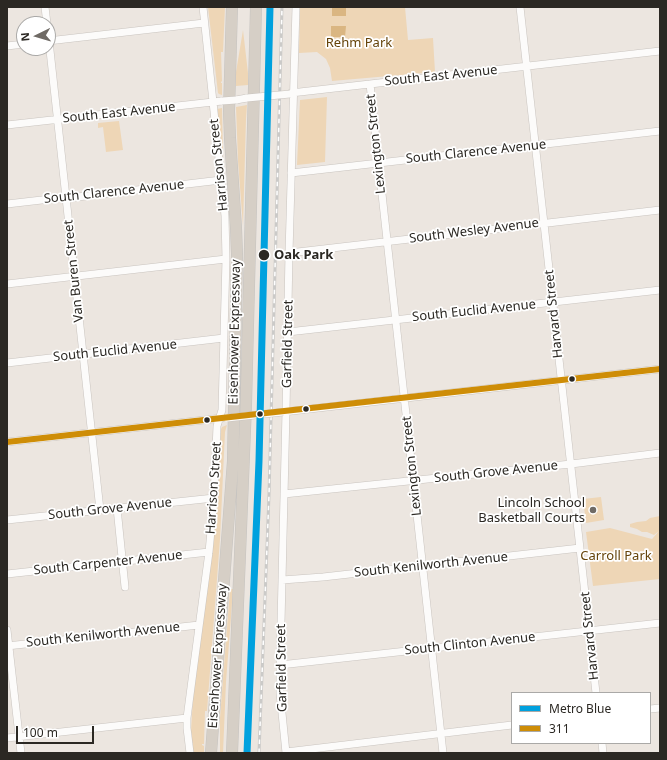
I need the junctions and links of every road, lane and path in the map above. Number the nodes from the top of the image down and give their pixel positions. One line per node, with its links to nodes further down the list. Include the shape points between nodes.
1 (202, 7): 6 (street, Harrison Street)
2 (232, 7): 75 (highway, Eisenhower Expressway, via 229,105 237,254 233,461)
3 (256, 7): 76 (highway, Eisenhower Expressway, via 246,405)
4 (296, 7): 12 (street, Garfield Street)
5 (520, 7): 10 (street, Harvard Street)
6 (204, 23): 7 (street); 13 (street, Harrison Street)
7 (56, 40)
8 (660, 51): 10 (street, South East Avenue)
9 (50, 56): 14 (street, Van Buren Street)
10 (526, 67): 11 (street, South East Avenue); 17 (street, Harvard Street)
11 (370, 84): 12 (street, South East Avenue); 18 (street, Lexington Street)
12 (292, 93): 13 (street, South East Avenue, bridge); 19 (street, Garfield Street)
13 (212, 102): 14 (street, South East Avenue); 20 (street, Harrison Street)
14 (58, 120): 15 (street, South East Avenue); 21 (street, Van Buren Street)
15 (7, 125)
16 (660, 131): 17 (street, South Clarence Avenue)
17 (535, 145): 18 (street, South Clarence Avenue); 24 (street, Harvard Street)
18 (378, 163): 19 (street, South Clarence Avenue); 25 (street, Lexington Street)
19 (291, 173): 26 (street, Garfield Street)
20 (221, 180): 21 (street, South Clarence Avenue); 27 (street, Harrison Street)
21 (66, 198): 22 (street, South Clarence Avenue); 28 (street, Van Buren Street)
22 (7, 204)
23 (660, 210): 24 (street, South Wesley Avenue)
24 (544, 223): 25 (street, South Wesley Avenue); 31 (street, Harvard Street)
25 (387, 242): 26 (street, South Wesley Avenue); 32 (street, Lexington Street)
26 (289, 253): 33 (street, Garfield Street)
27 (226, 259): 28 (street); 34 (street, Harrison Street)
28 (75, 276): 29 (street); 35 (street, Van Buren Street)
29 (7, 284)
30 (660, 290): 31 (street, South Euclid Avenue)
31 (553, 302): 32 (street, South Euclid Avenue); 38 (street, Harvard Street)
32 (396, 320): 33 (street, South Euclid Avenue); 39 (street, Lexington Street)
33 (288, 332): 40 (street, Garfield Street)
34 (224, 338): 35 (street, South Euclid Avenue); 41 (street, Harrison Street)
35 (83, 354): 36 (street, South Euclid Avenue); 42 (street, Van Buren Street)
36 (7, 363)
37 (660, 369): 38 (street)
38 (562, 380): 39 (street); 45 (street, Harvard Street)
39 (404, 398): 40 (street); 46 (street, Lexington Street)
40 (284, 411): 41 (street, bridge); 47 (street, Garfield Street)
41 (223, 418): 42 (street); 48 (street, Harrison Street, via 217,426)
42 (92, 432): 43 (street); 50 (street, Van Buren Street)
43 (7, 442)
44 (660, 453): 45 (street, South Grove Avenue)
45 (571, 464): 46 (street, South Grove Avenue); 52 (street, Harvard Street)
46 (413, 481): 47 (street, South Grove Avenue); 55 (street, Lexington Street)
47 (284, 494): 57 (street, Garfield Street)
48 (214, 498): 49 (street, South Grove Avenue); 53 (street, Harrison Street)
49 (117, 508): 50 (street, South Grove Avenue); 54 (street)
50 (100, 510): 51 (street, South Grove Avenue)
51 (7, 520)
52 (580, 548): 55 (street, South Kenilworth Avenue); 62 (street, Harvard Street)
53 (209, 552): 54 (street, South Carpenter Avenue); 60 (street, Harrison Street)
54 (122, 561): 56 (street, South Carpenter Avenue); 58 (street)
55 (423, 566): 57 (street, South Kenilworth Avenue); 64 (street, Lexington Street)
56 (7, 574)
57 (282, 580): 65 (street, Garfield Street)
58 (125, 587)
59 (660, 623): 62 (street, South Clinton Avenue)
60 (199, 625): 63 (street, South Kenilworth Avenue); 67 (street, Harrison Street)
61 (7, 630): 63 (street)
62 (589, 631): 64 (street, South Clinton Avenue); 66 (street, Harvard Street)
63 (8, 646): 70 (street)
64 (432, 648): 65 (street, South Clinton Avenue); 69 (street, Lexington Street)
65 (280, 665): 72 (street, Garfield Street)
66 (596, 692)
67 (187, 718): 70 (street); 74 (street, Harrison Street)
68 (511, 725): 69 (street)
69 (441, 734): 72 (street); 77 (street, Lexington Street)
70 (19, 737): 71 (street); 73 (street)
71 (7, 738)
72 (286, 752)
73 (21, 753)
74 (190, 753)
75 (211, 753)
76 (232, 753)
77 (443, 753)

